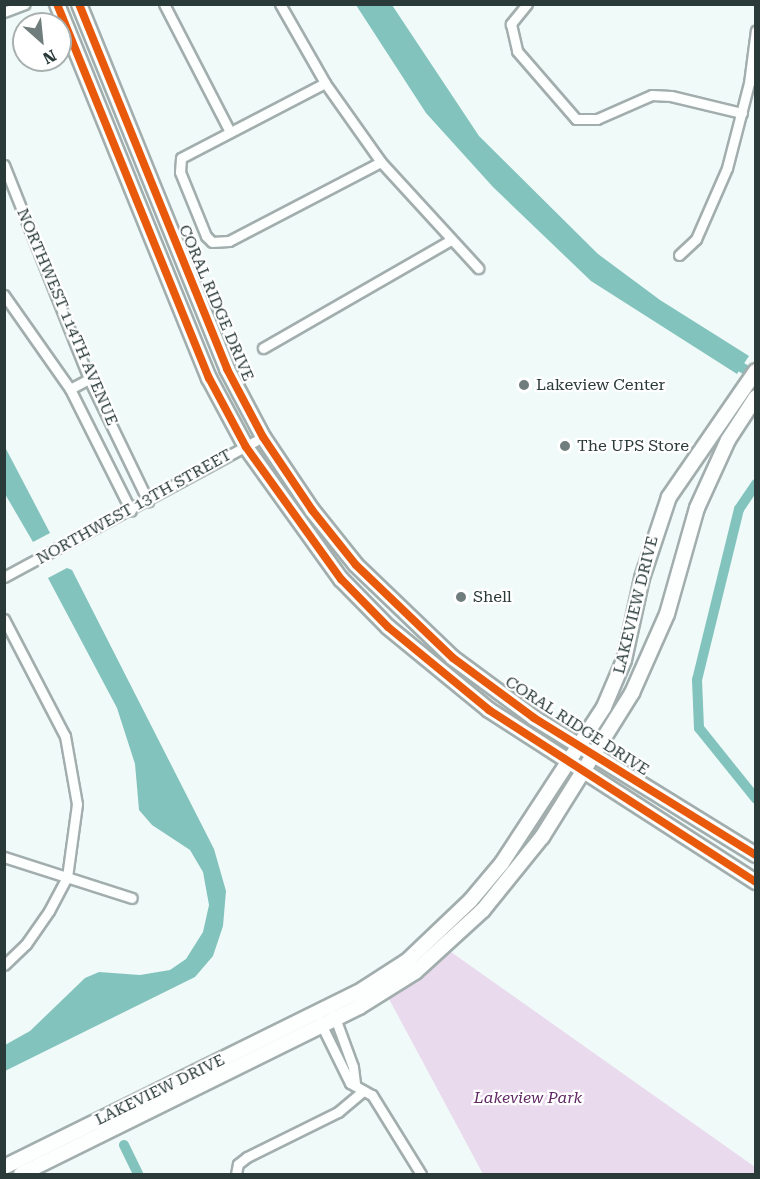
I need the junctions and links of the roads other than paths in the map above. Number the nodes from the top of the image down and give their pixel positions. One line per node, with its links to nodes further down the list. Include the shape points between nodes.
1 (25, 4): 7 (street)
2 (57, 4): 26 (main road, CORAL RIDGE DRIVE, via 194,345)
3 (79, 4): 25 (main road, CORAL RIDGE DRIVE, via 226,369)
4 (164, 4): 11 (street)
5 (280, 4): 9 (street)
6 (527, 4): 10 (street, via 511,24 517,51 569,111 584,121 652,95)
7 (4, 12)
8 (756, 30): 10 (street)
9 (325, 83): 11 (street); 12 (street)
10 (742, 113): 17 (street, via 727,168 696,239)
11 (230, 132): 12 (street, via 180,158 180,172 206,237 220,243)
12 (381, 162): 16 (street)
13 (4, 165): 14 (street, NORTHWEST 114TH AVENUE)
14 (15, 192): 15 (street); 22 (street, NORTHWEST 114TH AVENUE)
15 (4, 194)
16 (451, 240): 18 (street); 20 (street)
17 (679, 255)
18 (478, 268)
19 (4, 295): 23 (street, NORTHWEST 114TH AVENUE)
20 (263, 348)
21 (756, 370): 24 (main road, LAKEVIEW DRIVE)
22 (89, 379): 23 (street); 27 (street, NORTHWEST 114TH AVENUE)
23 (70, 389): 28 (street, NORTHWEST 114TH AVENUE)
24 (751, 395): 31 (main road, LAKEVIEW DRIVE, via 669,497 642,578 624,660 604,707); 32 (main road, LAKEVIEW DRIVE, via 697,508 667,614 649,661)
25 (263, 437): 26 (street, NORTHWEST 13TH STREET); 31 (main road, CORAL RIDGE DRIVE, via 312,510 392,602 453,658)
26 (246, 447): 27 (street, NORTHWEST 13TH STREET); 33 (main road, CORAL RIDGE DRIVE, via 308,537 377,617 471,696)
27 (148, 501): 28 (street, NORTHWEST 13TH STREET)
28 (131, 511): 29 (street, NORTHWEST 13TH STREET)
29 (4, 577)
30 (4, 619): 37 (street, via 65,736 73,769 76,824)
31 (579, 746): 32 (main road, CORAL RIDGE DRIVE); 33 (main road, LAKEVIEW DRIVE)
32 (595, 755): 34 (main road, LAKEVIEW DRIVE); 35 (main road, CORAL RIDGE DRIVE)
33 (569, 763): 34 (main road, CORAL RIDGE DRIVE); 41 (main road, LAKEVIEW DRIVE, via 502,863 471,900 407,961)
34 (584, 772): 38 (main road, CORAL RIDGE DRIVE); 41 (main road, LAKEVIEW DRIVE, via 516,871 445,947 392,988)
35 (756, 855)
36 (4, 857): 37 (street)
37 (67, 877): 39 (street); 40 (street, via 50,911 26,944)
38 (756, 882)
39 (132, 898)
40 (4, 965)
41 (333, 1013): 42 (main road, LAKEVIEW DRIVE); 43 (street)
42 (319, 1020): 43 (street, via 350,1083); 45 (main road, LAKEVIEW DRIVE); 46 (main road, LAKEVIEW DRIVE)
43 (355, 1084): 44 (street)
44 (363, 1091): 47 (street, via 338,1112 246,1157 238,1164); 48 (street, via 372,1095)
45 (4, 1167)
46 (21, 1174)
47 (236, 1174)
48 (421, 1174)

